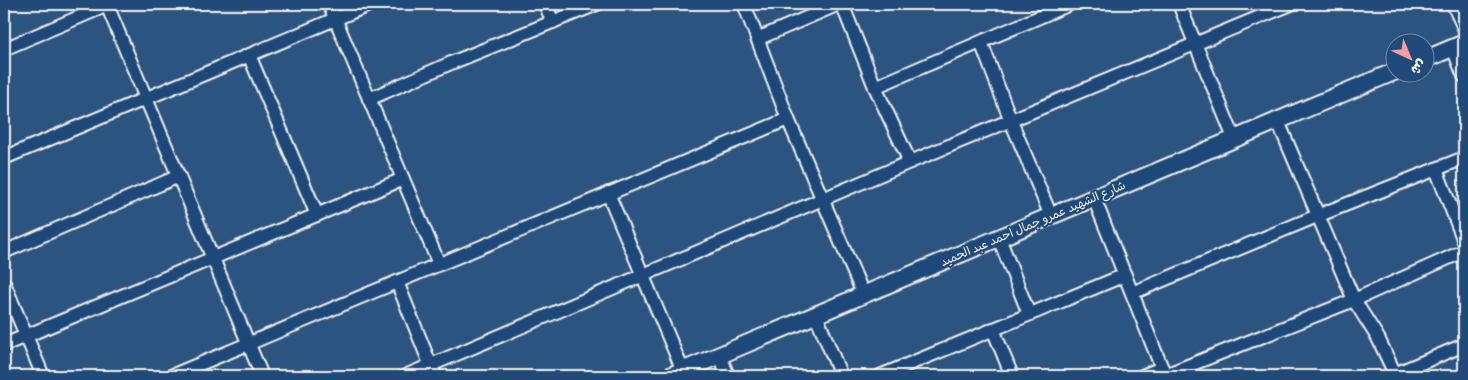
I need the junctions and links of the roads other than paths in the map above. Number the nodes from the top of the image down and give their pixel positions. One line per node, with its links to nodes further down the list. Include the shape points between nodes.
1 (109, 4): 19 (street); 25 (street)
2 (329, 4): 12 (street)
3 (370, 4): 12 (street)
4 (545, 4): 13 (street)
5 (597, 4): 13 (street)
6 (744, 4): 15 (street)
7 (840, 4): 15 (street); 24 (street)
8 (1070, 4): 16 (street)
9 (1179, 4): 17 (street)
10 (1291, 4): 17 (street)
11 (1453, 4): 14 (street)
12 (335, 18): 20 (street); 26 (street)
13 (553, 22): 26 (street)
14 (1464, 28)
15 (757, 39): 27 (street)
16 (981, 42): 24 (street); 29 (street)
17 (1196, 44): 29 (street); 30 (street)
18 (1459, 45): 21 (street); 23 (street)
19 (4, 49)
20 (248, 55): 25 (street); 40 (street)
21 (1436, 55)
22 (1386, 75): 28 (street, شارع الشهيد عمرو جمال احمد عبد الحميد)
23 (1464, 76)
24 (875, 87): 33 (street)
25 (146, 98): 31 (street); 35 (street)
26 (369, 99): 36 (street)
27 (788, 119): 37 (street); 39 (street)
28 (1278, 119): 30 (street, شارع الشهيد عمرو جمال احمد عبد الحميد); 42 (street)
29 (1011, 122): 33 (street); 41 (street)
30 (1234, 138): 38 (street, شارع الشهيد عمرو جمال احمد عبد الحميد)
31 (4, 158)
32 (1464, 158): 34 (street)
33 (910, 162): 39 (street)
34 (1436, 169): 42 (street); 44 (street)
35 (179, 176): 46 (street); 47 (street)
36 (404, 179): 40 (street); 48 (street)
37 (608, 194): 48 (street); 50 (street)
38 (1094, 198): 41 (street, شارع الشهيد عمرو جمال احمد عبد الحميد); 49 (street)
39 (822, 201): 50 (street); 54 (street)
40 (317, 215): 47 (street)
41 (1051, 216): 43 (street, شارع الشهيد عمرو جمال احمد عبد الحميد)
42 (1317, 216): 53 (street); 55 (street)
43 (999, 238): 54 (street, شارع الشهيد عمرو جمال احمد عبد الحميد); 56 (street)
44 (1464, 241)
45 (1464, 251): 55 (street)
46 (4, 252)
47 (213, 259): 59 (street); 60 (street)
48 (440, 264): 51 (street)
49 (1125, 275): 53 (street); 56 (street)
50 (642, 276): 64 (street); 66 (street)
51 (396, 282): 60 (street); 64 (street)
52 (4, 283): 59 (street)
53 (1132, 293): 65 (street)
54 (864, 296): 57 (street, شارع الشهيد عمرو جمال احمد عبد الحميد)
55 (1354, 300): 65 (street); 67 (street, via 1378,338)
56 (1029, 314): 58 (street)
57 (816, 315): 63 (street, شارع الشهيد عمرو جمال احمد عبد الحميد); 73 (street)
58 (993, 329): 74 (street); 75 (street)
59 (26, 337): 61 (street); 68 (street)
60 (249, 344): 69 (street); 70 (street)
61 (4, 345)
62 (1464, 345): 67 (street)
63 (720, 356): 66 (street, شارع الشهيد عمرو جمال احمد عبد الحميد); 72 (street)
64 (433, 371): 71 (street)
65 (1164, 373): 76 (street)
66 (676, 374)
67 (1392, 375)
68 (43, 376)
69 (171, 376)
70 (262, 376)
71 (405, 376)
72 (728, 376)
73 (841, 376)
74 (880, 376)
75 (1012, 376)
76 (1142, 376)

